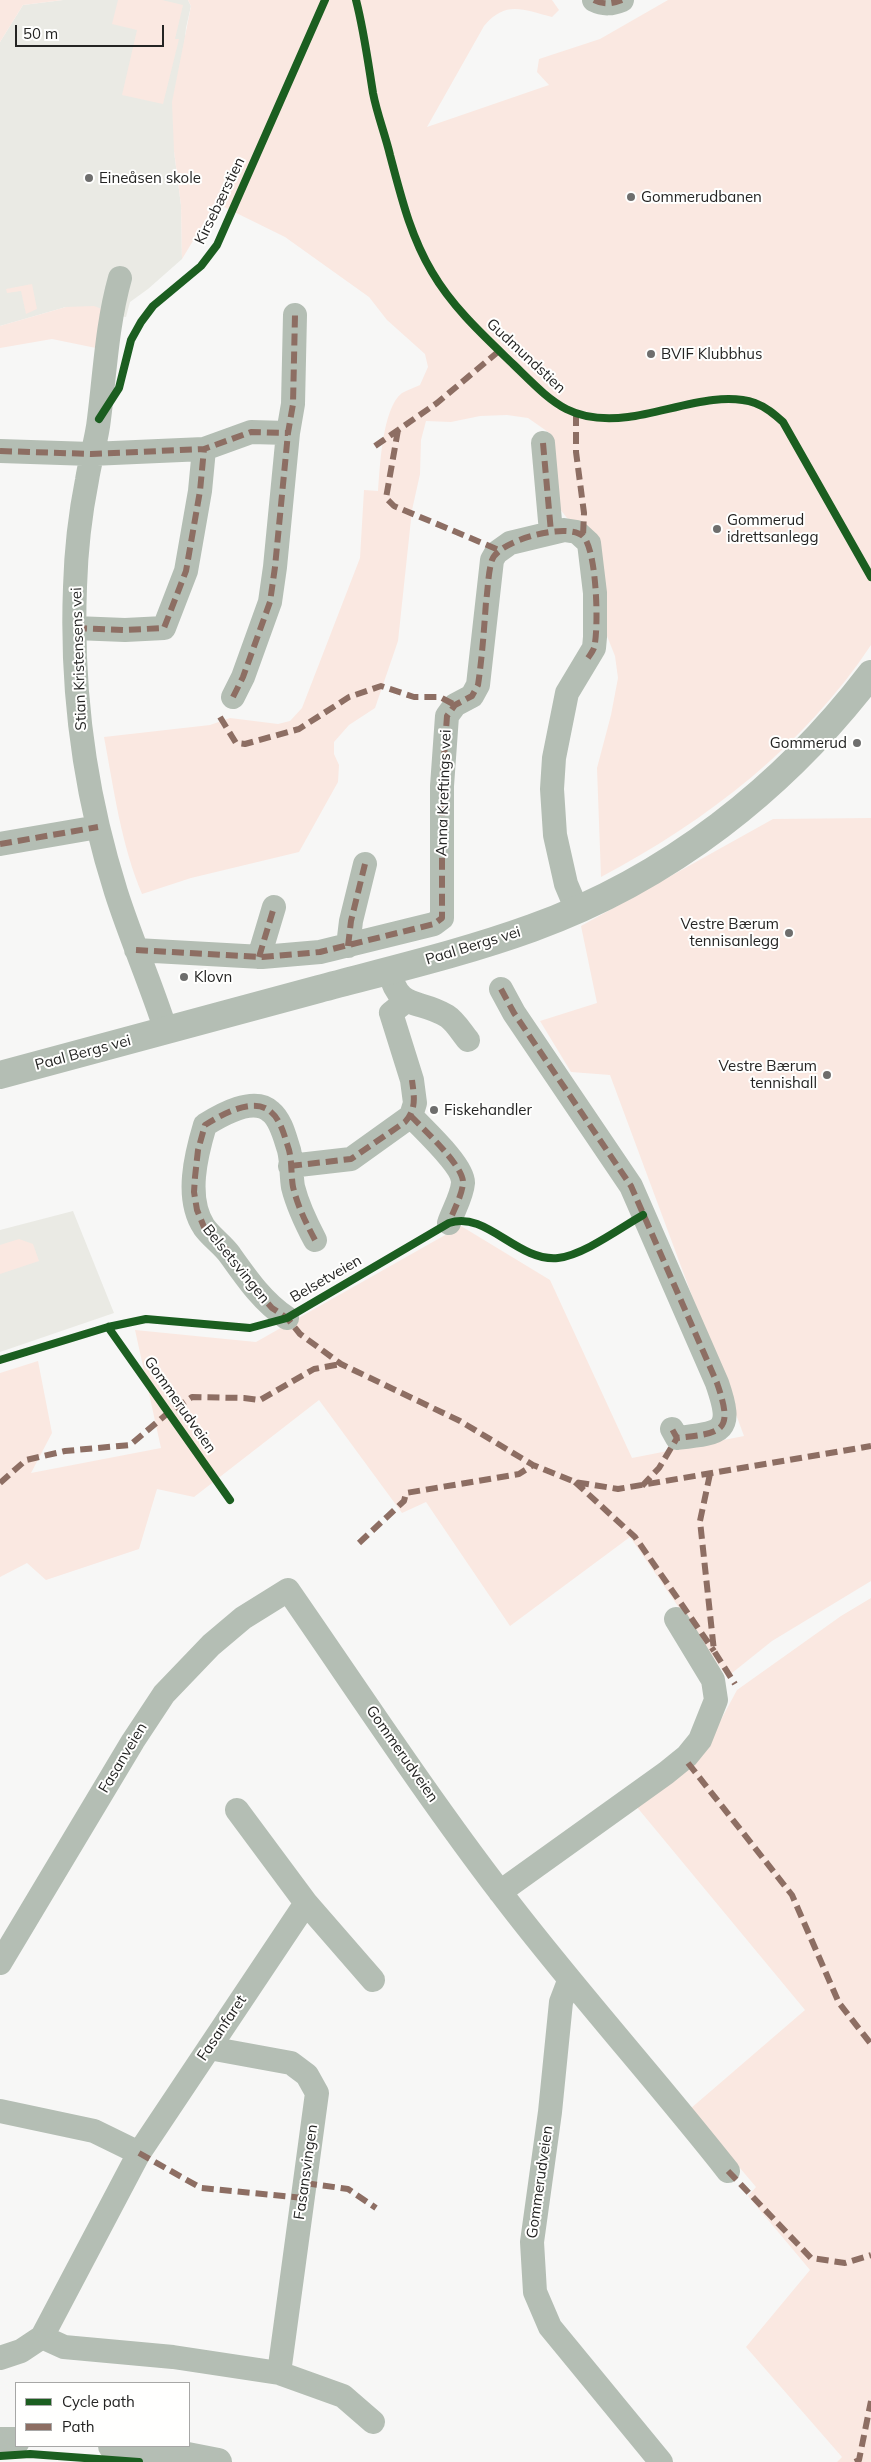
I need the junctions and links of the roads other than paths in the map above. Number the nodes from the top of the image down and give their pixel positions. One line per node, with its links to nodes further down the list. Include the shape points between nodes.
1 (594, 0): 2 (street, via 613,3)
2 (622, 0)
3 (120, 278): 9 (street, Stian Kristensens vei, via 110,322 99,420)
4 (295, 315): 5 (street, via 294,388)
5 (288, 433): 7 (street, via 251,432); 13 (street, via 270,602)
6 (543, 443): 10 (street)
7 (204, 449): 9 (street); 11 (street, via 186,571 164,628)
8 (0, 452): 9 (street)
9 (91, 454): 11 (street, Stian Kristensens vei, via 75,586)
10 (551, 532): 18 (street, Anna Kreftings vei, via 577,532 588,543 595,593 594,648 567,693 554,758 552,789 555,835 566,884); 19 (street, Anna Kreftings vei, via 510,542 492,560 478,685 472,696 455,705 447,716 442,786 442,918 434,924)
11 (75, 628): 14 (street, Stian Kristensens vei, via 82,733)
12 (871, 674): 18 (street, Paal Bergs vei, via 805,752 747,805 683,853)
13 (233, 696)
14 (98, 827): 15 (street); 20 (street, Stian Kristensens vei)
15 (0, 844)
16 (365, 864): 19 (street)
17 (274, 907): 21 (street)
18 (577, 910): 22 (street, Paal Bergs vei, via 498,939)
19 (348, 946): 21 (street, via 320,952)
20 (136, 950): 21 (street); 25 (street, Stian Kristensens vei)
21 (259, 956)
22 (389, 970): 24 (street, via 398,995); 25 (street, Paal Bergs vei)
23 (500, 989): 33 (street, via 631,1186 716,1383 726,1412 722,1428 717,1432 677,1438)
24 (406, 1001): 26 (street, via 450,1018); 28 (street, via 391,1013 412,1080 415,1103)
25 (166, 1030): 27 (street, Paal Bergs vei)
26 (468, 1040)
27 (0, 1075)
28 (411, 1116): 29 (street, via 352,1159); 30 (street, via 456,1164 462,1176 463,1184)
29 (290, 1166): 31 (street, Belsetsvingen, via 300,1212); 32 (street, Belsetsvingen, via 289,1151 278,1119 271,1111 251,1106 220,1115 205,1125 198,1150 194,1192 204,1227 272,1308)
30 (449, 1223)
31 (315, 1240)
32 (287, 1318)
33 (672, 1429)
34 (288, 1590): 37 (street, Gommerudveien); 39 (street, Fasanveien, via 242,1618 164,1694)
35 (676, 1619): 37 (street, via 713,1680 716,1700 700,1740 666,1773)
36 (237, 1810): 38 (street)
37 (500, 1892): 41 (street, Gommerudveien)
38 (306, 1904): 40 (street); 42 (street, Fasanfaret)
39 (0, 1963)
40 (373, 1980)
41 (569, 1981): 45 (street, Gommerudveien, via 678,2107); 54 (street, Gommerudveien, via 561,2002 532,2242 535,2292 550,2327)
42 (209, 2048): 44 (street, Fasanfaret); 48 (street, Fasansvingen, via 291,2064 307,2075 317,2093)
43 (0, 2111): 44 (street, via 94,2131)
44 (139, 2153): 46 (street)
45 (728, 2171)
46 (42, 2337): 47 (street, via 21,2351); 48 (street, via 64,2347 173,2357)
47 (0, 2358)
48 (279, 2372): 49 (street, via 343,2396)
49 (373, 2422)
50 (15, 2441): 51 (street)
51 (0, 2442)
52 (122, 2447): 53 (street)
53 (218, 2462)
54 (661, 2462)

